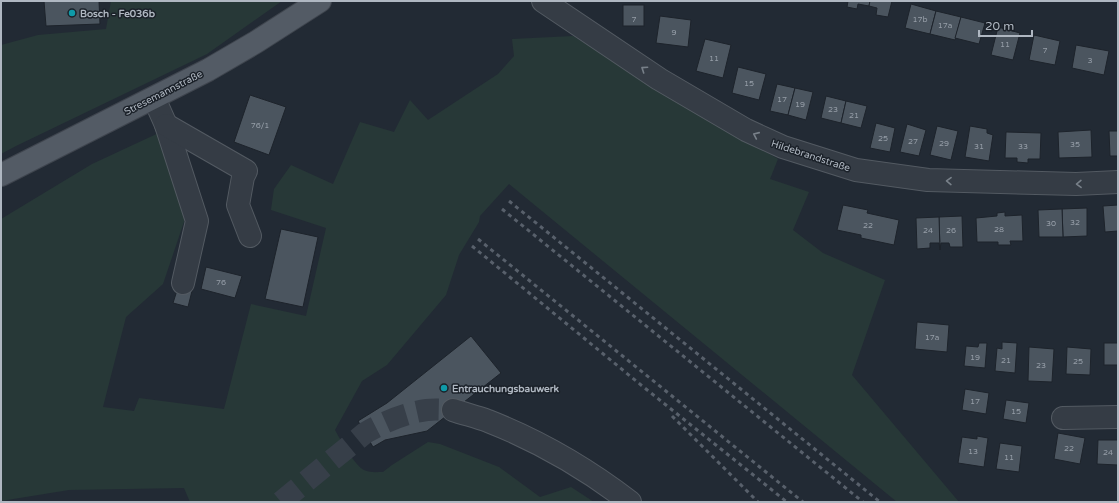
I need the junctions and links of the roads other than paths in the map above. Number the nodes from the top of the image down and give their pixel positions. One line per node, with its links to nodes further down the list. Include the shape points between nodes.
1 (320, 1): 3 (main road, Stresemannstraße, via 256,42)
2 (543, 1): 6 (street, Hildebrandstraße, one-way to 2, via 1076,184 928,180 856,170 783,147 746,130 659,78)
3 (154, 98): 4 (street); 5 (main road, Stresemannstraße)
4 (166, 125): 7 (street, via 246,171 238,205); 8 (street, via 197,221)
5 (1, 175)
6 (1118, 182)
7 (250, 236)
8 (183, 283)
9 (453, 410): 12 (street, via 536,442 609,486)
10 (1118, 417): 11 (street)
11 (1063, 418)
12 (630, 502)

